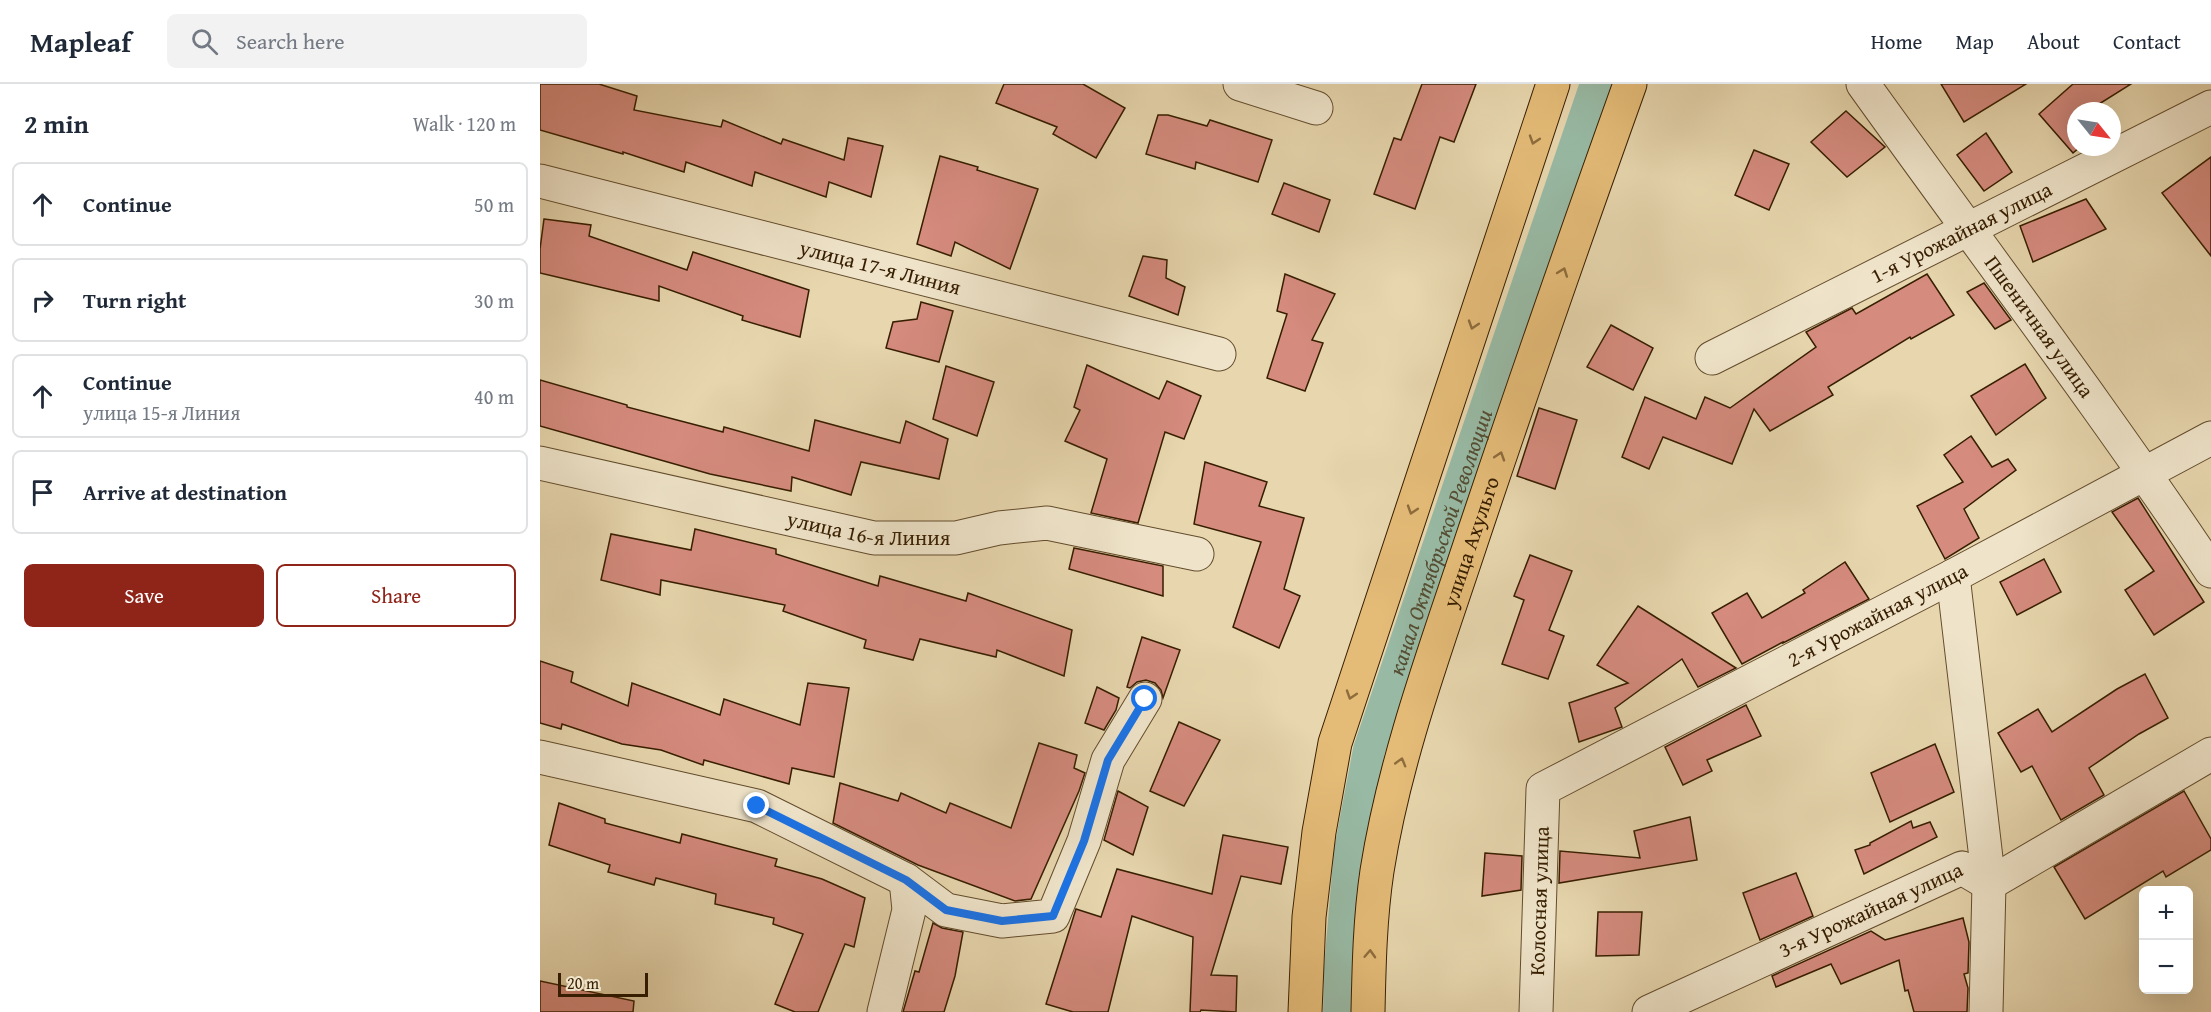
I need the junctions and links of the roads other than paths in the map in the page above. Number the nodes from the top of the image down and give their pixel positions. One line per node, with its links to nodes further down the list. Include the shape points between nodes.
1 (1240, 84): 6 (street)
2 (1552, 84): 24 (main road, one-way to 24, via 1335,743 1309,917)
3 (1630, 84): 25 (main road, улица Ахульго, one-way to 3, via 1377,871 1399,769 1528,371)
4 (1863, 84): 8 (street, Пшеничная улица)
5 (2211, 107): 8 (street, 1-я Урожайная улица)
6 (1316, 108)
7 (540, 181): 9 (street, улица 17-я Линия)
8 (1967, 230): 10 (street, 1-я Урожайная улица); 13 (street, Пшеничная улица)
9 (1219, 354)
10 (1712, 358)
11 (2211, 438): 13 (street, 2-я Урожайная улица)
12 (540, 463): 14 (street, улица 16-я Линия, via 874,538 956,538 1047,523)
13 (2145, 472): 15 (street, Пшеничная улица); 16 (street, 2-я Урожайная улица)
14 (1197, 554)
15 (2211, 570)
16 (1953, 576): 20 (street, 2-я Урожайная улица); 22 (street)
17 (1145, 699): 21 (street, via 1108,760 1084,841 1053,916 1002,921 946,910)
18 (2211, 754): 22 (street, 3-я Урожайная улица)
19 (540, 757): 21 (street, via 757,806)
20 (1543, 789): 26 (street, Колосная улица)
21 (906, 880): 23 (street, via 909,910)
22 (1989, 884): 27 (street, 3-я Урожайная улица, via 1962,868); 28 (street)
23 (884, 1012)
24 (1305, 1012)
25 (1368, 1012)
26 (1536, 1012)
27 (1649, 1012)
28 (1986, 1012)

